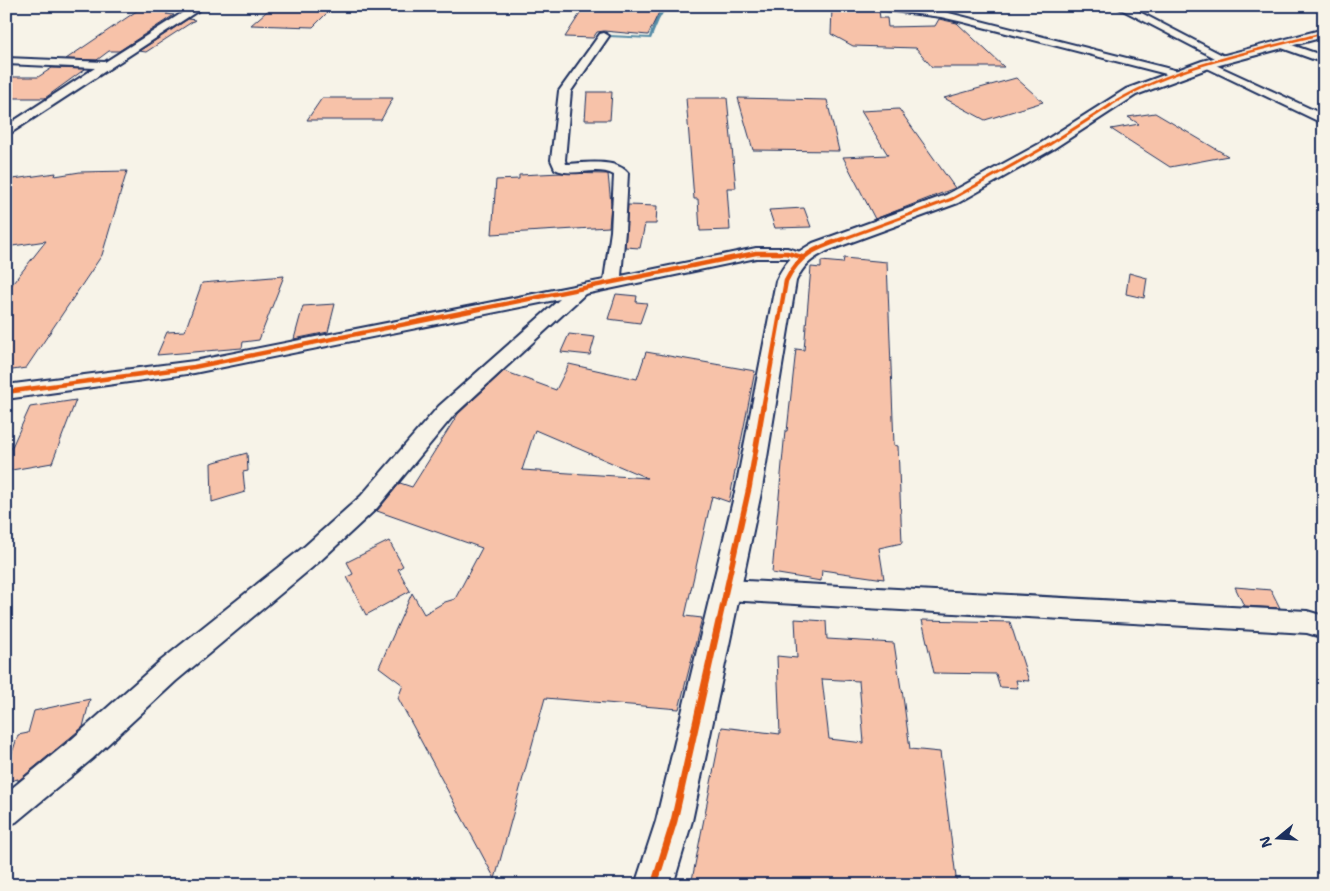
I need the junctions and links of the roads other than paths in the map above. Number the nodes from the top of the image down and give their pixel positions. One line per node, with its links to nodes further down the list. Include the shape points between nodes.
1 (200, 6): 10 (street)
2 (877, 6): 12 (street, via 964,19)
3 (1120, 6): 7 (street)
4 (1324, 34): 6 (street)
5 (604, 36): 16 (street, via 565,91 558,160 564,168 607,168 621,173)
6 (1280, 44): 7 (street); 8 (street)
7 (1225, 59): 11 (street)
8 (1324, 60)
9 (6, 61): 10 (street)
10 (107, 64): 14 (street)
11 (1207, 64): 12 (street); 13 (street)
12 (1178, 74): 15 (street, via 1131,92 1047,146 952,199 820,247)
13 (1324, 120)
14 (6, 132)
15 (802, 257): 16 (street, via 787,253 756,253); 19 (street, via 786,281)
16 (612, 284): 17 (street)
17 (580, 290): 18 (street, via 194,367); 21 (street, via 446,412 369,502 313,553 167,672)
18 (6, 392)
19 (727, 590): 20 (street, via 1307,622); 22 (street, via 674,821)
20 (1324, 627)
21 (6, 812)
22 (654, 885)

